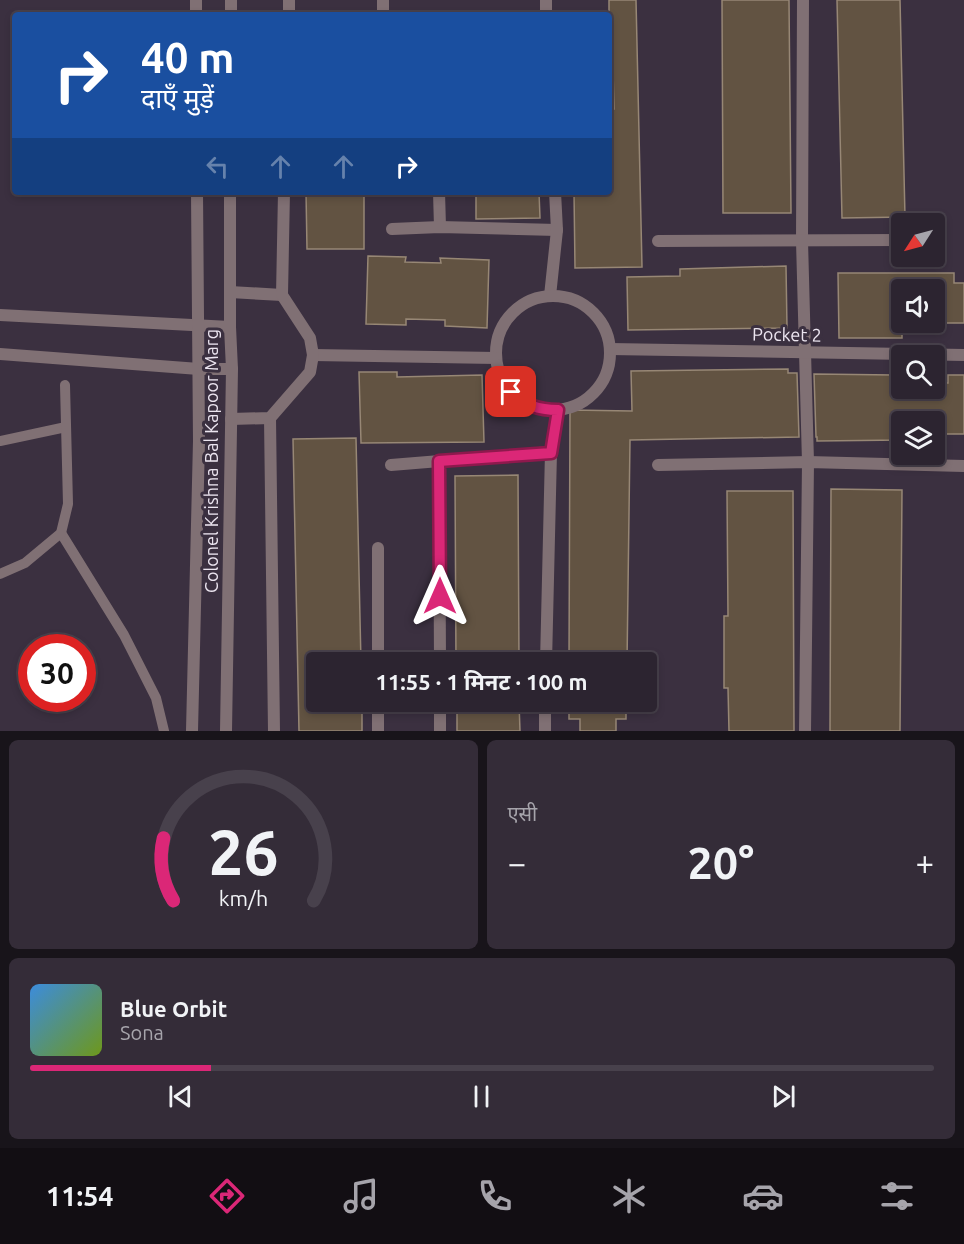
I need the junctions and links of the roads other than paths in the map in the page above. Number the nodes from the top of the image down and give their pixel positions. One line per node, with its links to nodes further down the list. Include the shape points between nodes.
1 (803, 0): 12 (street)
2 (198, 195): 17 (street, Colonel Krishna Bal Kapoor Marg)
3 (230, 195): 13 (street, Colonel Krishna Bal Kapoor Marg)
4 (284, 195): 14 (street)
5 (440, 195): 7 (street)
6 (555, 195): 9 (street)
7 (440, 227): 8 (street); 9 (street)
8 (392, 229)
9 (557, 230): 15 (street)
10 (891, 240): 12 (street)
11 (658, 241): 12 (street)
12 (802, 241): 20 (street)
13 (230, 292): 14 (street); 18 (street, Colonel Krishna Bal Kapoor Marg)
14 (282, 296): 22 (street, via 310,338)
15 (550, 296): 19 (street, via 586,307 602,326); 24 (street, via 537,298 514,311 500,332)
16 (0, 315): 17 (street)
17 (198, 326): 18 (street); 25 (street, Colonel Krishna Bal Kapoor Marg)
18 (230, 327): 26 (street, Colonel Krishna Bal Kapoor Marg)
19 (610, 349): 20 (street, Pocket 2); 28 (street, via 600,386 582,403)
20 (805, 352): 23 (street, Pocket 2); 35 (street)
21 (0, 354): 25 (street)
22 (313, 355): 24 (street); 29 (street, via 310,372)
23 (964, 355)
24 (496, 358): 28 (street, via 503,382 521,401)
25 (199, 369): 26 (street); 49 (street, Colonel Krishna Bal Kapoor Marg)
26 (232, 369): 30 (street, Colonel Krishna Bal Kapoor Marg)
27 (65, 385): 31 (lane)
28 (558, 410): 33 (street)
29 (270, 418): 30 (street); 51 (street)
30 (231, 419): 50 (street, Colonel Krishna Bal Kapoor Marg)
31 (66, 427): 32 (lane); 39 (lane, via 68,504)
32 (0, 441)
33 (551, 453): 34 (street); 44 (street)
34 (439, 461): 36 (street); 43 (street)
35 (808, 462): 37 (street); 38 (street); 55 (street)
36 (391, 465)
37 (658, 465)
38 (964, 466)
39 (61, 532): 41 (lane, via 25,563); 48 (lane, via 124,635 156,698)
40 (378, 548): 42 (street)
41 (0, 574)
42 (378, 652)
43 (440, 652)
44 (546, 652)
45 (378, 712): 52 (street)
46 (440, 712): 53 (street)
47 (545, 712): 54 (street)
48 (164, 731)
49 (192, 731)
50 (226, 731)
51 (274, 731)
52 (378, 731)
53 (440, 731)
54 (545, 731)
55 (805, 731)

